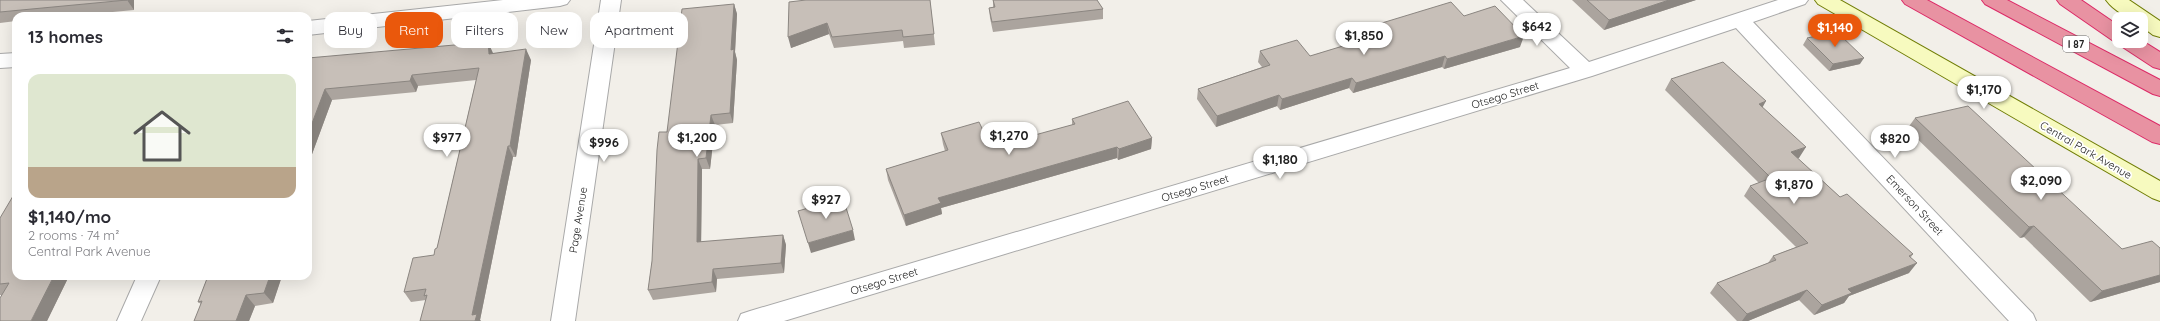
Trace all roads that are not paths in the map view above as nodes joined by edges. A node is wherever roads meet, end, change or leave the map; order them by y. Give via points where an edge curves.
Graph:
1 (560, 0) edge
2 (612, 0) edge
3 (1511, 0) edge
4 (1798, 0) edge
5 (1825, 0) edge
6 (1904, 0) edge
7 (1912, 0) edge
8 (1992, 0) edge
9 (2067, 0) edge
10 (2116, 0) edge
11 (1740, 20) junction
12 (312, 28) edge
13 (2112, 30) edge
14 (2160, 30) edge
15 (1971, 33) junction
16 (2139, 48) edge
17 (12, 60) edge
18 (0, 61) edge
19 (2160, 62) edge
20 (1585, 71) junction
21 (2160, 89) edge
22 (2160, 136) edge
23 (2160, 192) edge
24 (147, 280) edge
25 (129, 321) edge
26 (563, 321) edge
27 (750, 321) edge
28 (2024, 321) edge

1 - 12 street
2 - 26 street, Page Avenue
3 - 20 street
4 - 11 street, Otsego Street
5 - 23 main road, Central Park Avenue
6 - 15 highway
7 - 15 highway
8 - 21 highway, I 87
9 - 13 highway
10 - 14 main road
11 - 20 street, Otsego Street
11 - 28 street, Emerson Street
15 - 22 highway
16 - 19 highway
17 - 18 street
20 - 27 street, Otsego Street
24 - 25 street

